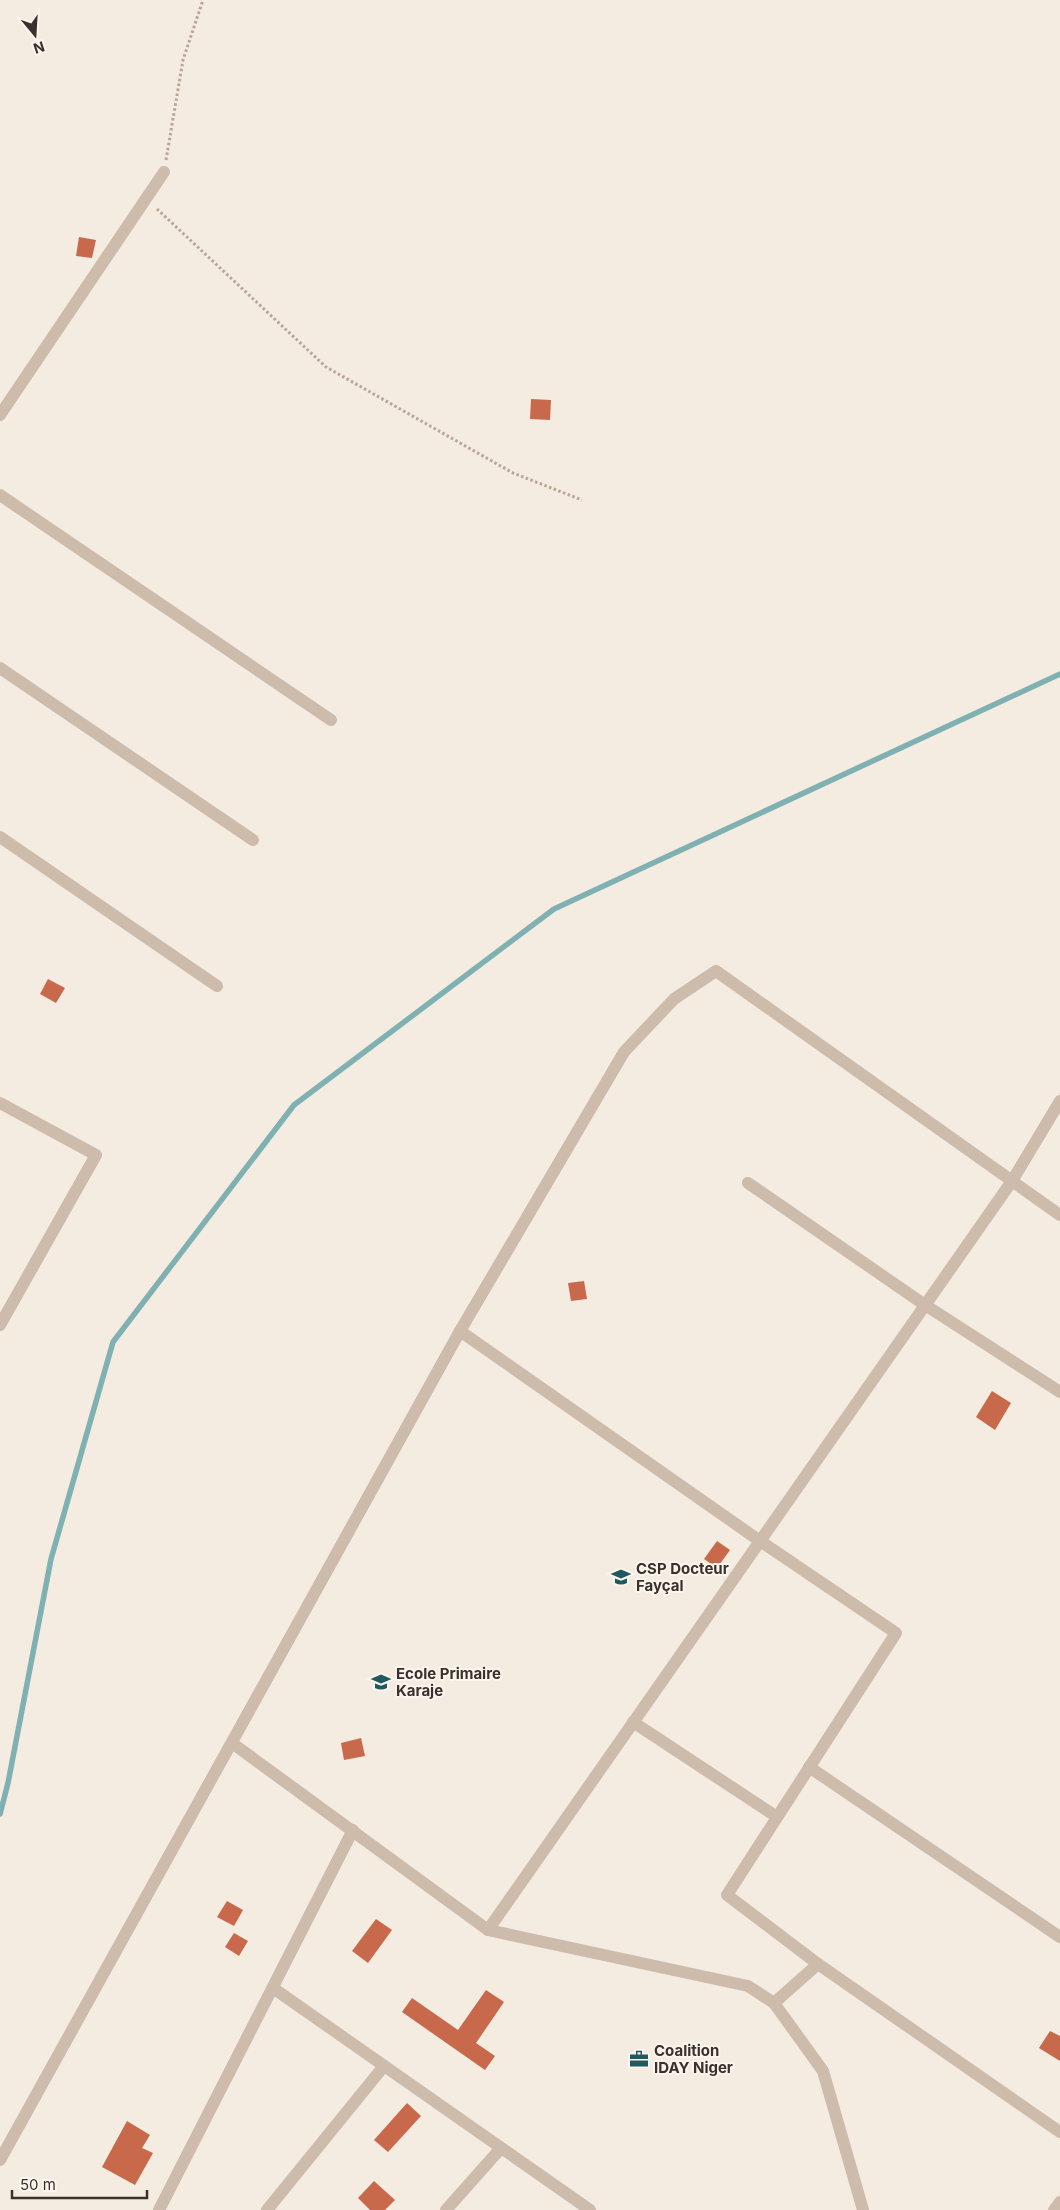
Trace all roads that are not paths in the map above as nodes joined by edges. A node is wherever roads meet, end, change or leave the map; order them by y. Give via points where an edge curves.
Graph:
1 (164, 172) road end
2 (0, 415) edge
3 (0, 495) edge
4 (0, 668) edge
5 (331, 720) dead end
6 (0, 837) edge
7 (253, 840) dead end
8 (217, 986) dead end
9 (1060, 1102) edge
10 (0, 1103) edge
11 (1012, 1181) junction
12 (748, 1183) dead end
13 (1060, 1215) edge
14 (925, 1305) junction
15 (0, 1325) edge
16 (460, 1331) junction
17 (1060, 1392) edge
18 (760, 1540) junction
19 (633, 1722) junction
20 (232, 1743) junction
21 (809, 1767) junction
22 (777, 1817) junction
23 (353, 1830) junction
24 (488, 1930) junction
25 (1060, 1937) edge
26 (818, 1964) junction
27 (273, 1988) junction
28 (774, 2003) junction
29 (384, 2066) junction
30 (1060, 2132) edge
31 (501, 2148) junction
32 (0, 2160) edge
33 (1060, 2202) edge
34 (159, 2210) edge
35 (266, 2210) edge
36 (446, 2210) edge
37 (590, 2210) edge
38 (863, 2210) edge
39 (1054, 2210) edge

1 - 2 street
3 - 5 street
4 - 7 street
6 - 8 street
9 - 11 street
10 - 15 street via 96,1155
11 - 13 street
11 - 14 street
11 - 16 street via 716,971 674,999 624,1052
12 - 14 street
14 - 17 street
14 - 18 street
16 - 18 street
16 - 20 street
18 - 19 street
18 - 21 street via 896,1633
19 - 22 street
19 - 24 street
20 - 23 street
20 - 32 street
21 - 22 street
21 - 25 street
22 - 26 street via 727,1895
23 - 24 street
23 - 27 street
24 - 28 street via 748,1986
26 - 28 street
26 - 30 street
27 - 29 street
27 - 34 street
28 - 38 street via 823,2072
29 - 31 street
29 - 35 street
31 - 36 street
31 - 37 street
33 - 39 street

